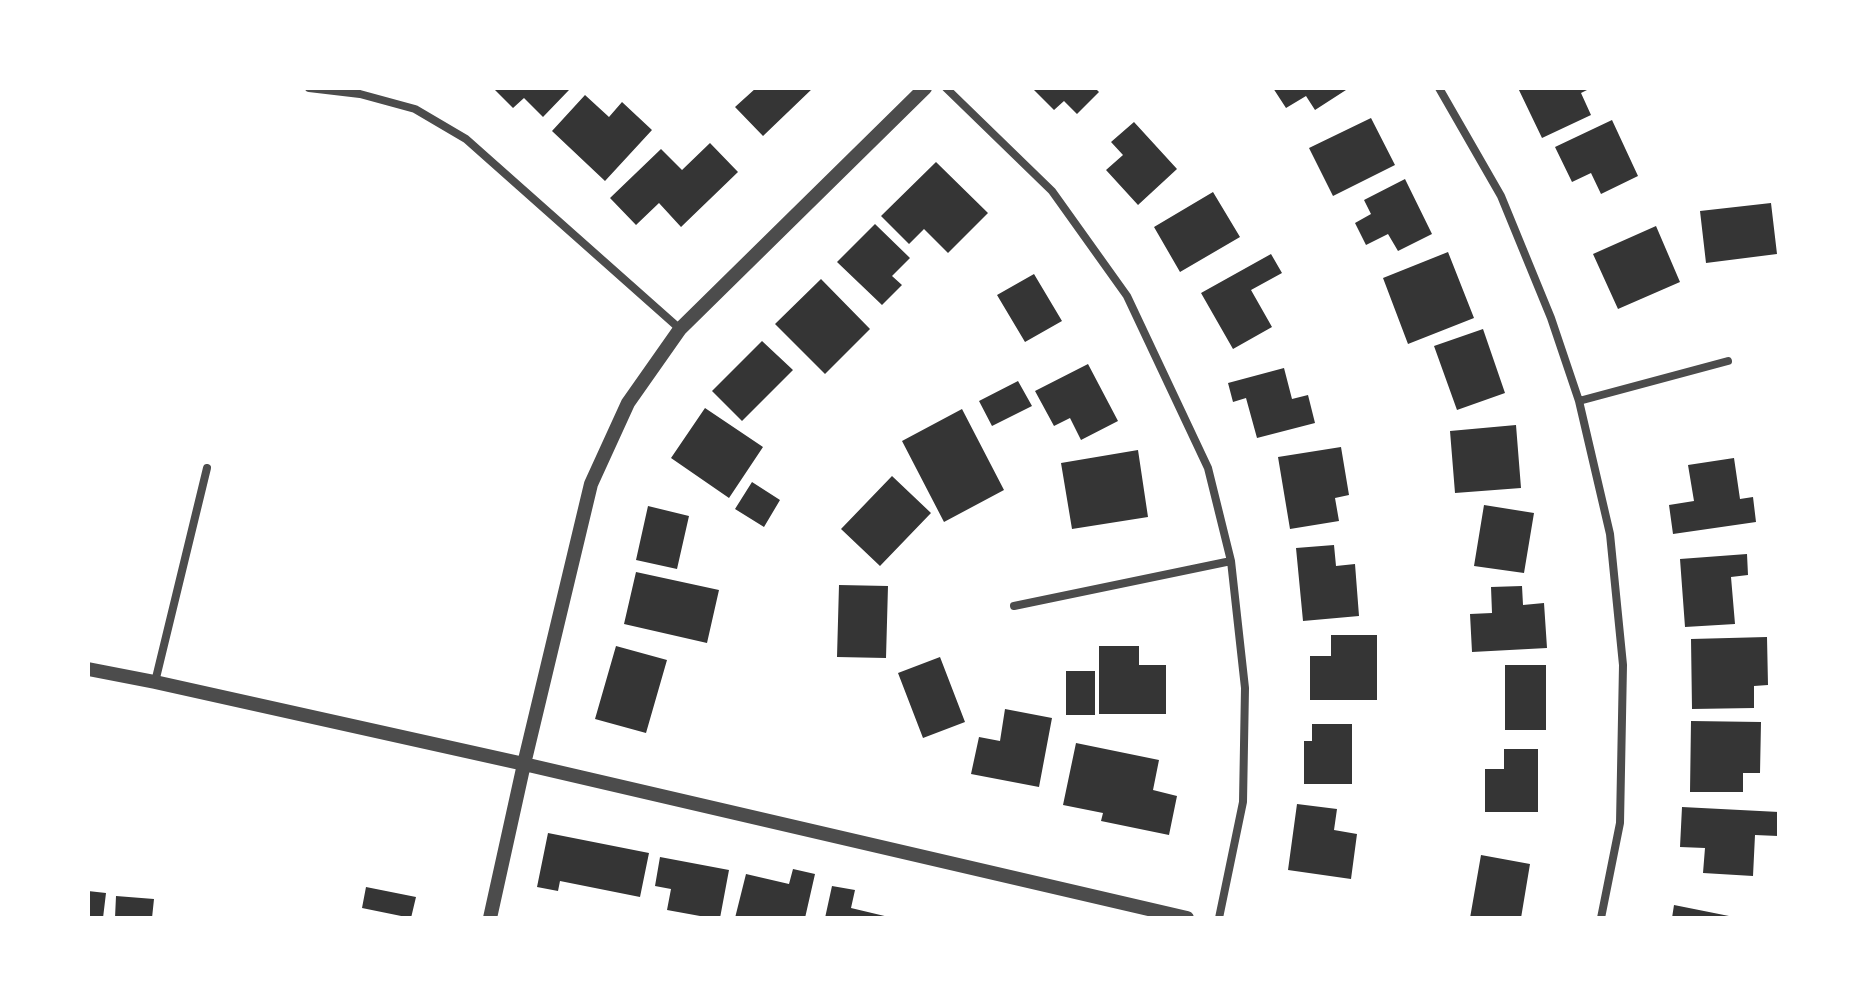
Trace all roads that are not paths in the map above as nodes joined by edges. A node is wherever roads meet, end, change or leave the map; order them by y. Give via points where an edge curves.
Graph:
1 (309, 88) edge
2 (925, 88) edge
3 (946, 88) edge
4 (1439, 88) edge
5 (680, 329) junction
6 (1728, 361) dead end
7 (1579, 401) junction
8 (207, 468) dead end
9 (1231, 561) junction
10 (1014, 606) dead end
11 (88, 669) edge
12 (155, 682) junction
13 (524, 764) junction
14 (490, 918) edge
15 (1187, 918) edge
16 (1219, 918) edge
17 (1601, 918) edge

1 - 5 street via 360,94 415,109 466,139
2 - 5 street
3 - 9 street via 1052,191 1127,296 1208,468
4 - 7 street via 1501,196
5 - 13 street via 628,403 591,484
6 - 7 street
7 - 17 street via 1610,534 1623,665 1620,823
8 - 12 street
9 - 10 street
9 - 16 street via 1245,688 1243,802
11 - 12 street
12 - 13 street
13 - 14 street
13 - 15 street

